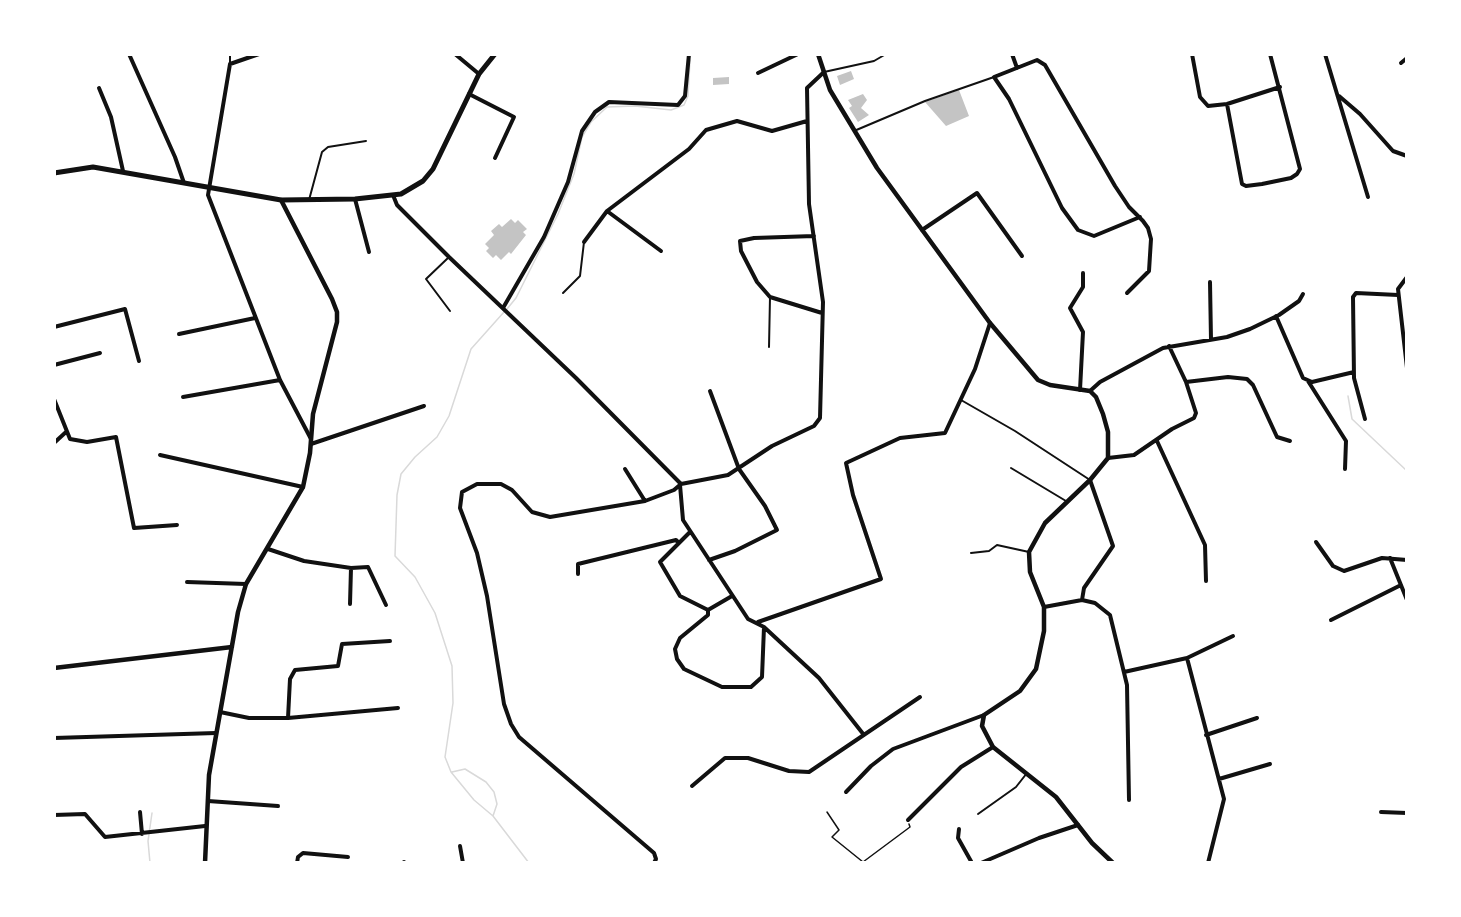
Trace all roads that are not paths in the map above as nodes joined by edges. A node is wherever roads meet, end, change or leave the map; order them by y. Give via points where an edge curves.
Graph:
1 (129, 54) edge
2 (230, 54) edge
3 (259, 54) edge
4 (455, 54) edge
5 (495, 54) edge
6 (689, 54) edge
7 (798, 54) edge
8 (818, 54) edge
9 (886, 54) edge
10 (1012, 54) edge
11 (1192, 54) edge
12 (1270, 54) edge
13 (1326, 54) edge
14 (1407, 58) edge
15 (1401, 63) dead end
16 (230, 64) junction
17 (1017, 68) junction
18 (824, 72) junction
19 (758, 73) dead end
20 (479, 74) junction
21 (994, 77) junction
22 (1280, 87) junction
23 (99, 88) dead end
24 (469, 94) junction
25 (1338, 95) junction
26 (1227, 104) junction
27 (807, 121) junction
28 (855, 131) junction
29 (366, 141) dead end
30 (1407, 156) edge
31 (495, 158) dead end
32 (123, 171) junction
33 (54, 172) edge
34 (184, 184) junction
35 (209, 189) junction
36 (393, 195) junction
37 (1368, 196) dead end
38 (355, 199) junction
39 (281, 200) junction
40 (309, 200) junction
41 (607, 212) junction
42 (1140, 217) junction
43 (922, 230) junction
44 (814, 236) junction
45 (584, 242) joint
46 (661, 251) dead end
47 (369, 252) dead end
48 (1022, 256) dead end
49 (449, 257) junction
50 (1083, 273) dead end
51 (1407, 277) edge
52 (1210, 282) dead end
53 (563, 293) dead end
54 (1127, 294) dead end
55 (1303, 294) dead end
56 (1398, 295) junction
57 (770, 297) junction
58 (503, 308) junction
59 (450, 311) dead end
60 (822, 313) junction
61 (1276, 316) junction
62 (255, 318) junction
63 (990, 323) junction
64 (54, 327) edge
65 (179, 334) dead end
66 (1211, 340) junction
67 (1169, 346) junction
68 (769, 347) dead end
69 (100, 353) dead end
70 (139, 361) dead end
71 (54, 365) edge
72 (1407, 368) edge
73 (1354, 372) junction
74 (280, 380) junction
75 (1308, 381) junction
76 (1186, 382) junction
77 (1080, 390) junction
78 (710, 391) dead end
79 (1090, 391) junction
80 (183, 397) dead end
81 (54, 399) edge
82 (961, 400) junction
83 (1407, 402) edge
84 (424, 406) dead end
85 (1407, 408) edge
86 (1365, 419) dead end
87 (66, 432) junction
88 (311, 441) junction
89 (1156, 441) junction
90 (1290, 441) dead end
91 (54, 443) edge
92 (160, 455) dead end
93 (1108, 458) junction
94 (1011, 468) dead end
95 (625, 469) dead end
96 (739, 469) junction
97 (1345, 469) dead end
98 (1090, 480) junction
99 (681, 484) junction
100 (303, 487) junction
101 (645, 501) junction
102 (1066, 501) junction
103 (177, 525) dead end
104 (690, 532) junction
105 (678, 542) junction
106 (1316, 542) dead end
107 (268, 549) junction
108 (1029, 552) junction
109 (972, 553) dead end
110 (1389, 557) junction
111 (709, 560) junction
112 (1407, 560) edge
113 (351, 568) junction
114 (578, 574) dead end
115 (1206, 581) dead end
116 (187, 582) dead end
117 (246, 584) junction
118 (1401, 585) junction
119 (732, 596) junction
120 (1082, 600) junction
121 (1407, 600) edge
122 (350, 604) dead end
123 (386, 605) dead end
124 (1044, 607) junction
125 (708, 610) junction
126 (1331, 620) dead end
127 (758, 622) junction
128 (764, 627) junction
129 (1233, 636) dead end
130 (390, 641) dead end
131 (232, 647) junction
132 (1187, 658) junction
133 (54, 668) edge
134 (1124, 672) junction
135 (920, 697) dead end
136 (398, 708) dead end
137 (220, 712) junction
138 (984, 715) junction
139 (288, 718) junction
140 (1257, 718) dead end
141 (216, 733) junction
142 (864, 735) junction
143 (1206, 735) junction
144 (54, 738) edge
145 (993, 747) junction
146 (1270, 764) dead end
147 (1027, 773) junction
148 (1219, 779) junction
149 (692, 786) dead end
150 (846, 792) dead end
151 (1129, 800) dead end
152 (207, 801) junction
153 (278, 806) dead end
154 (140, 812) dead end
155 (1381, 812) dead end
156 (1407, 813) edge
157 (978, 814) dead end
158 (54, 815) edge
159 (908, 820) road end
160 (1078, 825) junction
161 (205, 826) junction
162 (959, 829) dead end
163 (142, 834) junction
164 (460, 846) dead end
165 (348, 857) dead end
166 (205, 863) edge
167 (297, 863) edge
168 (463, 863) edge
169 (654, 863) edge
170 (972, 863) edge
171 (982, 863) edge
172 (1113, 863) edge
173 (1208, 863) edge

1 - 34 street via 176,157
2 - 16 lane
3 - 16 street
4 - 20 street
5 - 20 main road
6 - 58 street via 685,96 678,105 609,102 595,112 582,131 553,218
7 - 19 street
8 - 18 street
9 - 18 lane via 874,61
10 - 17 street
11 - 26 street via 1202,102 1208,106
12 - 22 street
13 - 25 street
14 - 15 street
16 - 35 street
17 - 21 street
17 - 42 street via 1037,60 1045,65 1116,186
18 - 27 street via 807,88
18 - 28 street
20 - 24 main road
21 - 28 lane
21 - 42 street via 1009,99 1062,208 1078,230 1089,236 1100,234
22 - 26 street
22 - 26 street via 1300,169 1291,178 1242,184
23 - 32 street via 111,117
24 - 31 street via 514,117
24 - 36 main road via 433,169 412,189
25 - 30 street via 1393,151
25 - 37 street
27 - 41 street via 772,131 737,122 706,130 689,149
27 - 44 street via 809,204
28 - 43 street
29 - 40 lane via 328,147 322,152
32 - 33 main road via 78,167
32 - 34 main road
34 - 35 main road
35 - 39 main road
35 - 62 street via 215,215
36 - 38 main road
36 - 49 street via 397,205
38 - 40 main road
38 - 47 street
39 - 40 main road
39 - 88 street via 337,312 335,334 313,414
41 - 45 street
41 - 46 street
42 - 54 street via 1150,232 1149,271
43 - 48 street via 977,193
43 - 63 street
44 - 57 street via 740,241 757,282
44 - 60 street
45 - 53 lane via 580,276
49 - 58 street
49 - 59 lane via 426,279
50 - 77 street via 1083,287 1070,308 1083,332
51 - 56 street via 1398,286
52 - 66 street
55 - 61 street
56 - 72 street
56 - 73 street via 1354,295
57 - 60 street
57 - 68 lane
58 - 99 street
60 - 96 street via 818,422
61 - 66 street
61 - 75 street via 1299,373
62 - 65 street
62 - 74 street
63 - 77 street via 1038,380
63 - 82 street
64 - 70 street via 125,309
66 - 67 street
67 - 76 street
67 - 79 street
69 - 71 street
73 - 75 street
73 - 86 street
74 - 80 street
74 - 88 street
75 - 97 street via 1346,441
76 - 89 street via 1196,413 1194,418
76 - 90 street via 1228,377 1247,380 1277,437
77 - 79 street
78 - 96 street
79 - 93 street via 1096,397 1108,432
81 - 87 street
82 - 98 lane
82 - 127 street via 945,433 900,438 846,464 881,579
83 - 85 street
84 - 88 street
87 - 91 street
87 - 103 street via 78,442 116,437 133,526
88 - 100 street
89 - 93 street via 1134,455
89 - 115 street via 1205,546
92 - 100 street
93 - 98 street
94 - 102 lane
95 - 101 street
96 - 99 street via 728,475
96 - 111 street via 777,530
98 - 102 street
98 - 120 street via 1113,546 1084,588
99 - 101 street
99 - 104 street via 683,520
100 - 107 street
101 - 169 street via 550,518 532,512 501,484 477,484 462,492 460,508 477,553 511,724 519,737 654,853
102 - 108 street via 1045,523
104 - 105 street
104 - 111 street
105 - 114 street via 578,564
105 - 125 street via 660,562 661,568 684,600
106 - 110 street via 1333,566 1344,572
107 - 113 street via 304,561
107 - 117 street
108 - 109 lane via 997,545 989,551
108 - 124 street via 1030,572
110 - 112 street
110 - 118 street
111 - 119 street
113 - 122 street
113 - 123 street via 369,568
116 - 117 street
117 - 131 street
118 - 121 street
118 - 126 street
119 - 125 street
119 - 127 street via 748,619
120 - 124 street
120 - 134 street via 1095,603 1110,615
124 - 138 street via 1044,632 1036,669 1020,691
125 - 128 street via 708,615 680,638 675,649 684,669 722,687 751,687 762,677
127 - 128 street
128 - 142 street via 819,678
129 - 132 street
130 - 139 street via 342,644 339,666 295,670 290,679
131 - 133 street
131 - 137 street
132 - 134 street
132 - 143 street
134 - 151 street
135 - 142 street
136 - 139 street
137 - 139 street via 249,718
137 - 141 street
138 - 145 street via 982,726
138 - 150 street via 893,749
140 - 143 street
141 - 144 street
141 - 152 street
142 - 149 street via 809,772 789,771 748,758 725,758
143 - 148 street
145 - 147 street
145 - 159 street via 961,767
146 - 148 street
147 - 157 lane
147 - 160 street via 1056,797
148 - 173 street via 1224,805
152 - 153 street
152 - 161 street
154 - 163 street
155 - 156 street
158 - 163 street via 82,813 105,837
160 - 171 street
160 - 172 street
161 - 163 street
161 - 166 street
162 - 170 street via 958,838
164 - 168 street
165 - 167 street via 303,853

